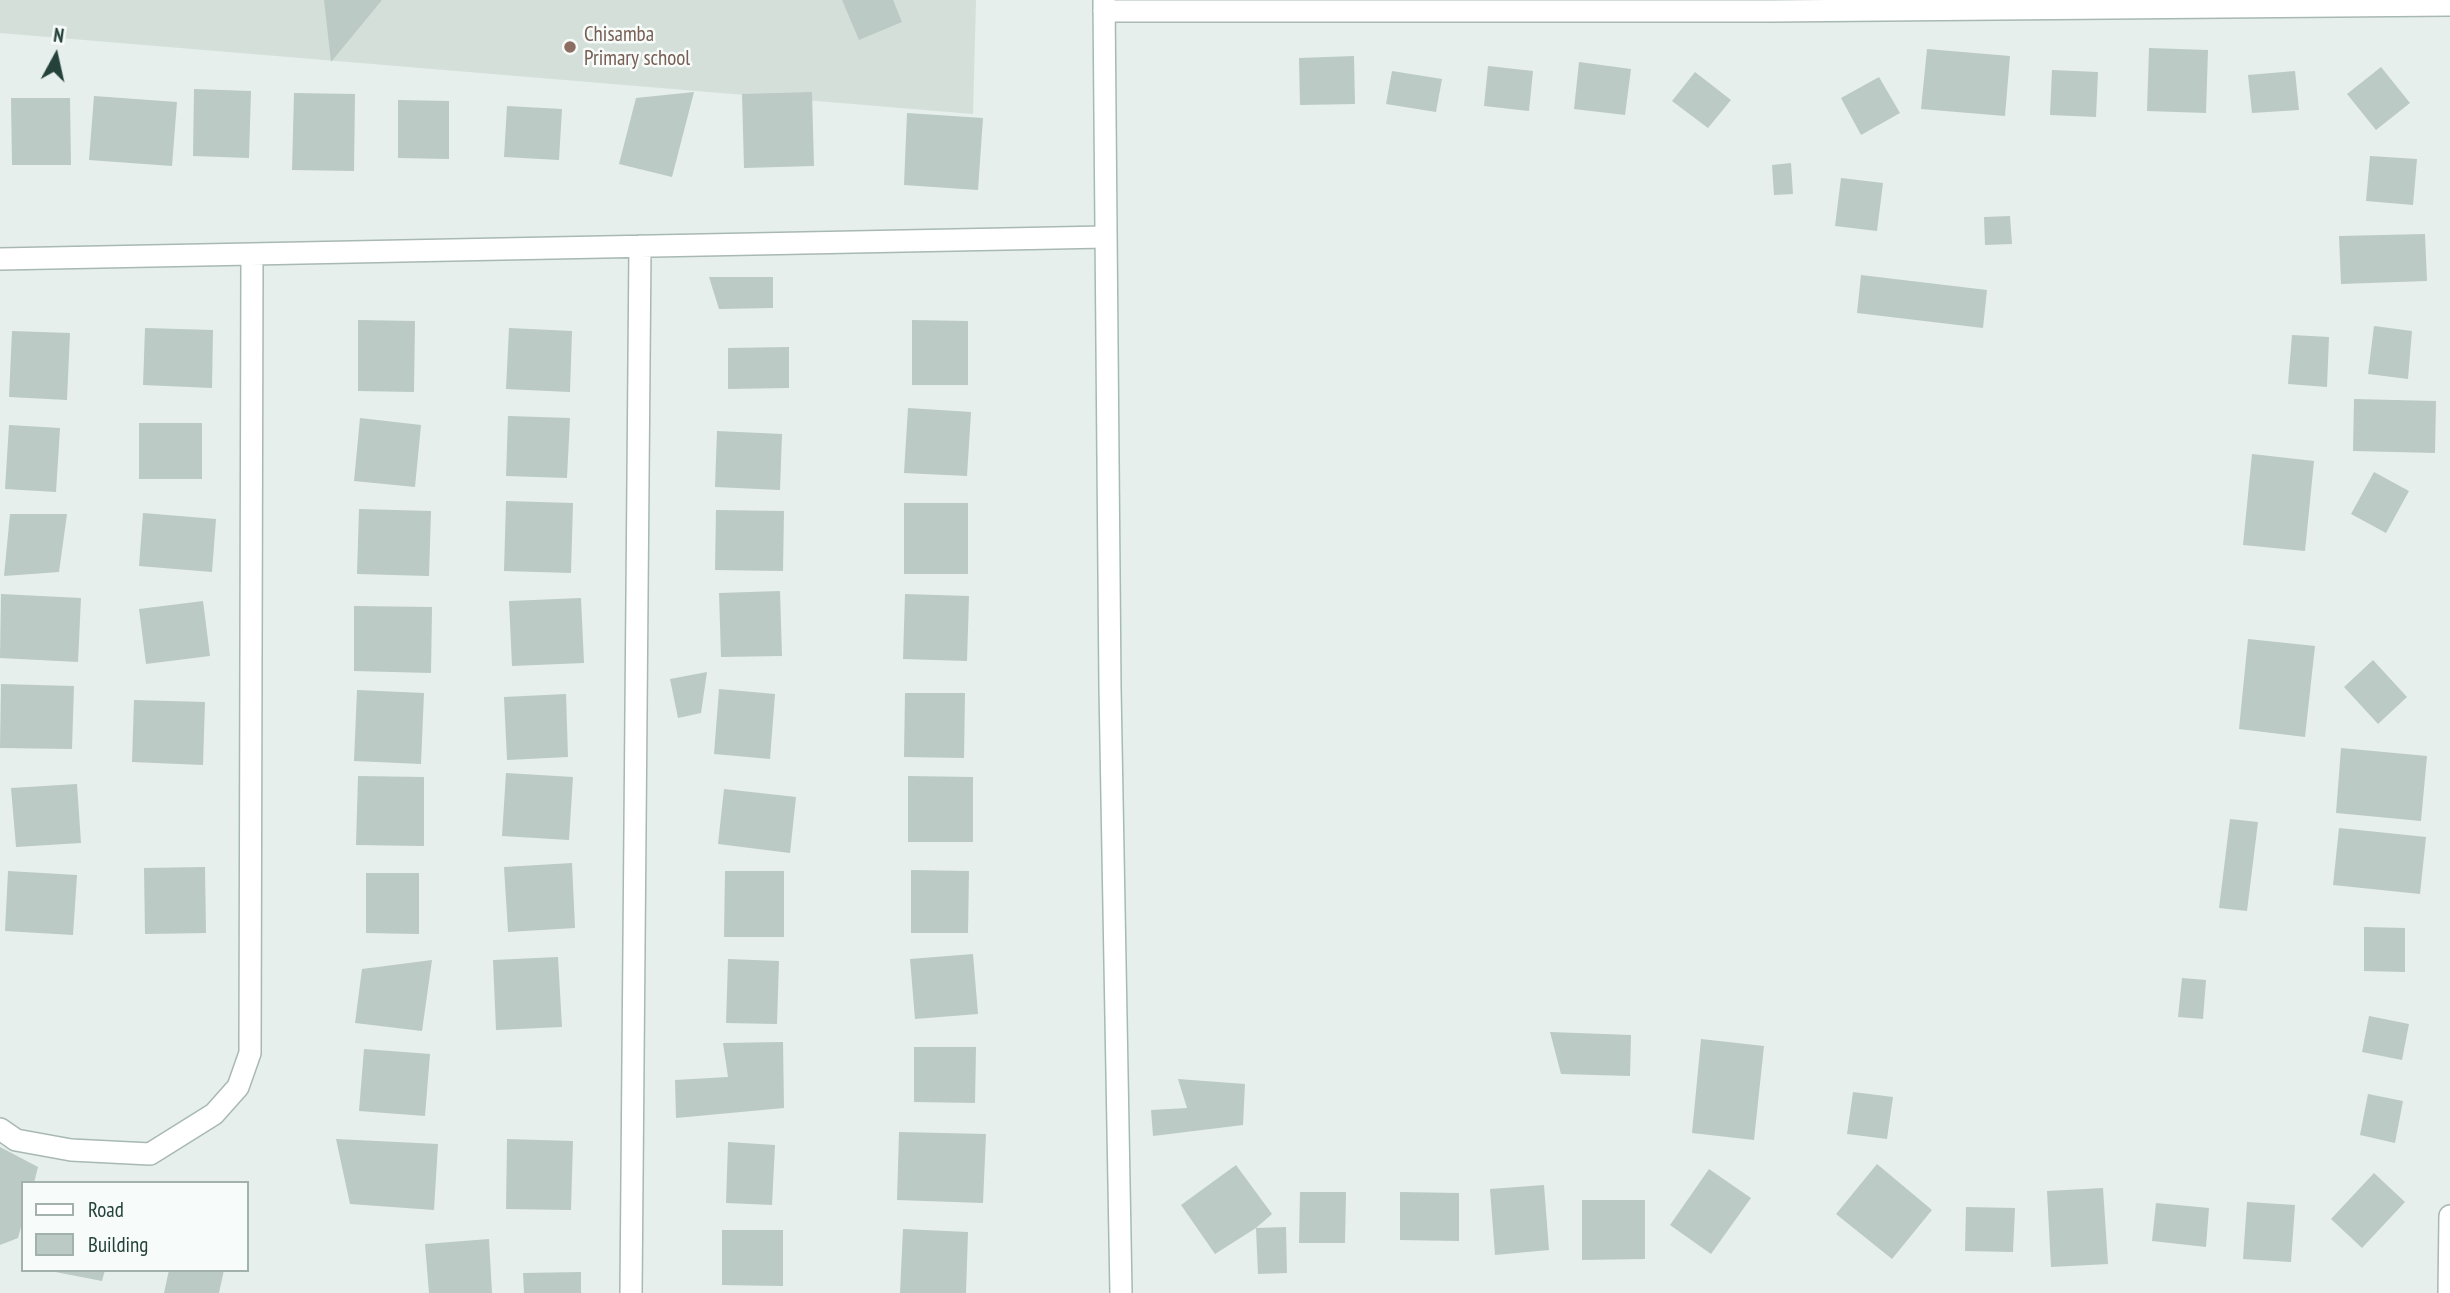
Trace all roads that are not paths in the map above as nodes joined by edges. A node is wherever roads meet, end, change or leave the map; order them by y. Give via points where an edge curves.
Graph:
1 (2450, 5) edge
2 (1104, 6) edge
3 (1771, 6) edge
4 (1105, 237) junction
5 (640, 246) junction
6 (253, 256) junction
7 (0, 259) edge
8 (0, 1129) edge
9 (2450, 1216) edge
10 (631, 1293) edge
11 (1121, 1293) edge
12 (2449, 1293) edge

1 - 3 street
2 - 3 street
2 - 4 street
4 - 5 street
4 - 11 street
5 - 6 street
5 - 10 street
6 - 7 street
6 - 8 street via 250,1053 237,1087 214,1114 150,1154 71,1150 16,1140
9 - 12 street

